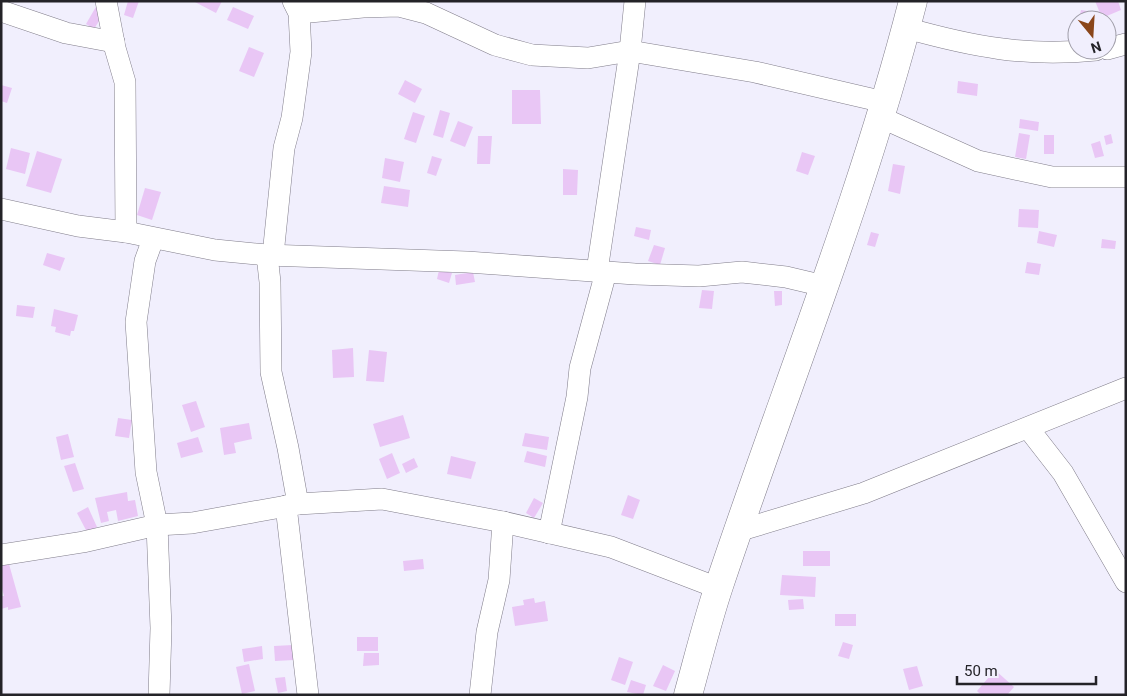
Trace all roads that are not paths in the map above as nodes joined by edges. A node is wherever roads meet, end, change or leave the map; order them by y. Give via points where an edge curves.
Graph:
1 (106, 1) edge
2 (634, 1) edge
3 (913, 1) edge
4 (409, 5) edge
5 (296, 7) edge
6 (1, 11) edge
7 (906, 28) junction
8 (114, 42) junction
9 (630, 50) junction
10 (1067, 53) edge
11 (882, 109) junction
12 (1126, 177) edge
13 (1, 209) edge
14 (126, 232) junction
15 (153, 239) junction
16 (270, 255) junction
17 (602, 271) junction
18 (824, 286) junction
19 (1126, 388) edge
20 (1028, 428) junction
21 (292, 505) junction
22 (504, 522) junction
23 (158, 525) junction
24 (738, 531) junction
25 (549, 532) junction
26 (1118, 551) edge
27 (1, 556) edge
28 (1126, 582) edge
29 (718, 588) junction
30 (159, 695) edge
31 (308, 695) edge
32 (480, 695) edge
33 (688, 695) edge

1 - 8 street
2 - 9 street
3 - 7 street
4 - 5 street
4 - 9 street via 495,45 532,55 588,58
5 - 16 street via 301,52
6 - 8 street via 66,33
7 - 10 street via 960,43 1012,52
7 - 11 street
8 - 14 street via 125,82
9 - 11 street via 755,72
9 - 17 street
11 - 12 street via 978,161 1052,177
11 - 18 street
13 - 14 street via 78,226
14 - 15 street
15 - 16 street
15 - 23 street via 145,261 136,322 146,472
16 - 17 street via 404,258
16 - 21 street via 271,372 288,448
17 - 18 street via 699,276 742,272
17 - 25 street
18 - 24 street
19 - 20 street
20 - 24 street via 864,493
20 - 26 street
21 - 22 street via 382,499
21 - 23 street via 192,523
21 - 31 street
22 - 25 street
22 - 32 street via 499,580 487,632
23 - 27 street
23 - 30 street
24 - 29 street
25 - 29 street via 611,547
26 - 28 street
29 - 33 street

